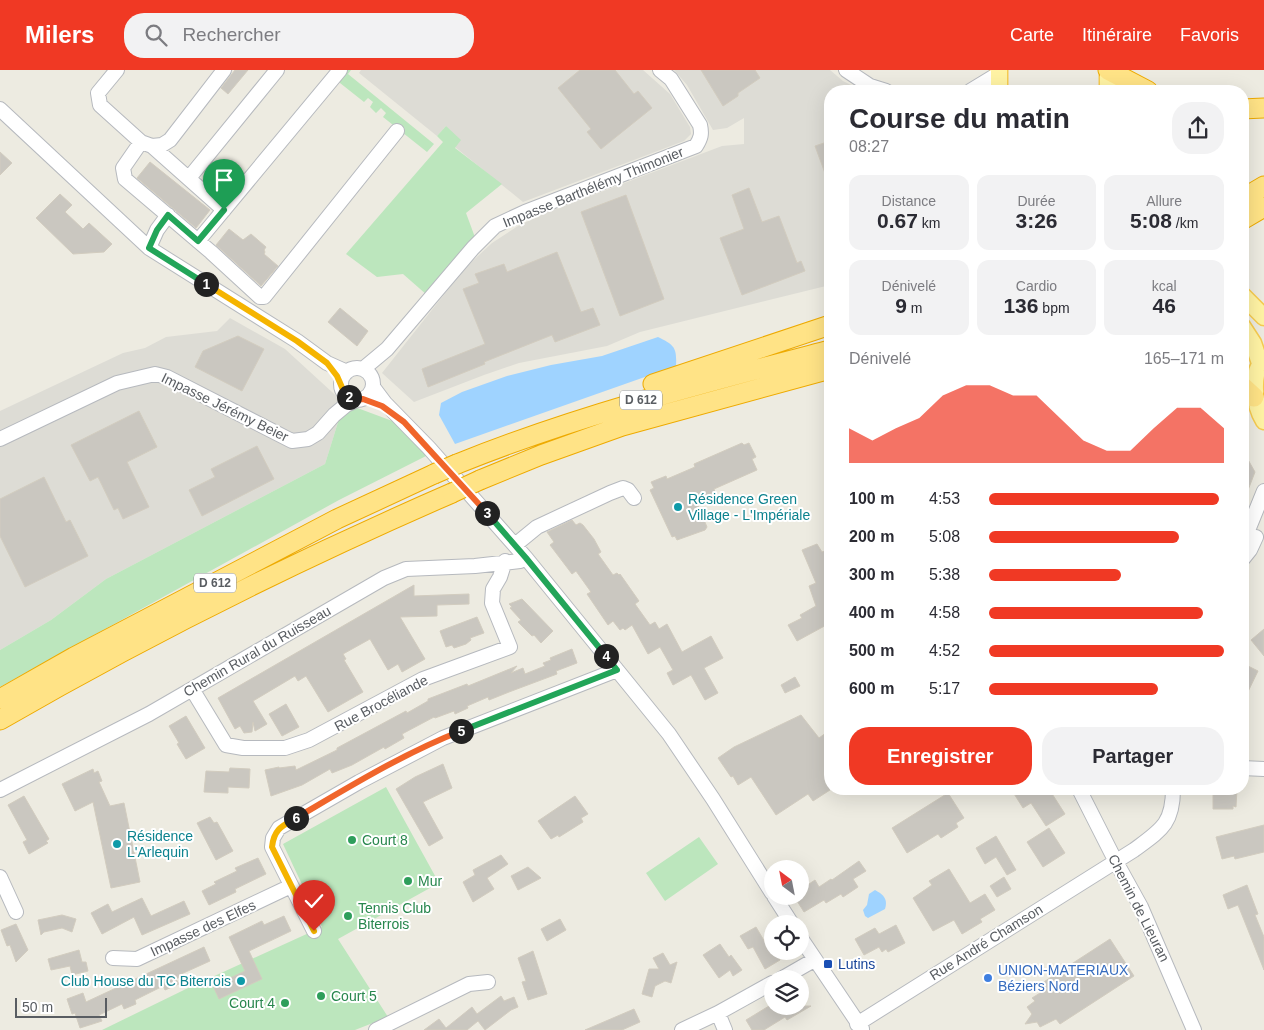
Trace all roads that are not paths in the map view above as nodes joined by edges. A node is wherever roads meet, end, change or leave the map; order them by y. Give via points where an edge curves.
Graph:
1 (116, 70) edge
2 (224, 70) edge
3 (277, 70) edge
4 (340, 70) edge
5 (660, 70) edge
6 (846, 70) edge
7 (1108, 70) edge
8 (999, 72) edge
9 (868, 85) edge
10 (979, 85) edge
11 (999, 85) edge
12 (1109, 85) edge
13 (1137, 85) edge
14 (1264, 108) edge
15 (0, 109) edge
16 (1249, 109) edge
17 (397, 132) dead end
18 (147, 144) junction
19 (189, 178) junction
20 (1264, 186) edge
21 (1249, 195) edge
22 (1264, 207) edge
23 (224, 210) junction
24 (168, 215) junction
25 (1249, 216) edge
26 (198, 241) junction
27 (149, 248) junction
28 (1249, 302) edge
29 (1264, 317) edge
30 (824, 327) edge
31 (1249, 337) edge
32 (387, 349) junction
33 (824, 352) edge
34 (1262, 361) edge
35 (363, 369) junction
36 (824, 371) edge
37 (824, 378) edge
38 (344, 383) junction
39 (373, 384) junction
40 (768, 385) junction
41 (1249, 390) edge
42 (1249, 393) edge
43 (360, 400) junction
44 (334, 415) junction
45 (1264, 421) edge
46 (404, 422) junction
47 (0, 439) edge
48 (478, 456) junction
49 (1264, 491) edge
50 (634, 498) dead end
51 (1264, 517) edge
52 (1249, 528) edge
53 (515, 545) junction
54 (1249, 551) edge
55 (526, 558) junction
56 (505, 562) junction
57 (617, 670) junction
58 (192, 689) junction
59 (0, 698) edge
60 (0, 720) edge
61 (1249, 768) edge
62 (1264, 769) edge
63 (0, 790) edge
64 (1082, 795) edge
65 (1173, 795) edge
66 (1115, 860) junction
67 (0, 878) edge
68 (764, 880) edge
69 (291, 886) junction
70 (16, 912) dead end
71 (314, 931) dead end
72 (809, 952) edge
73 (113, 958) dead end
74 (814, 960) junction
75 (796, 970) edge
76 (488, 982) dead end
77 (764, 987) edge
78 (718, 1013) junction
79 (860, 1027) edge
80 (376, 1030) edge
81 (682, 1030) edge
82 (725, 1030) edge
83 (1194, 1030) edge

1 - 18 street via 98,93 100,105
2 - 18 street via 170,140 162,145
3 - 19 street
4 - 23 street
5 - 32 street, Impasse Barthélémy Thimonier via 671,79 700,125 701,139 696,146 495,226
6 - 9 street
7 - 12 main road
7 - 13 highway
8 - 10 street
8 - 11 main road
14 - 16 highway
15 - 27 street
17 - 26 street via 264,297 260,297
18 - 19 street
18 - 24 street via 122,168 125,179
19 - 23 street
20 - 21 highway
22 - 25 highway
23 - 26 street
24 - 26 street
24 - 27 street
27 - 38 street via 297,341 327,363
28 - 29 main road
30 - 48 highway via 534,424
31 - 34 main road
32 - 35 street, Impasse Barthélémy Thimonier
32 - 39 street, Impasse Barthélémy Thimonier
33 - 48 highway, D 612 via 603,411
34 - 41 main road
35 - 38 street via 354,368
35 - 39 street via 370,374
36 - 40 highway, D 612
37 - 40 highway
38 - 43 street via 347,396
38 - 44 street, Impasse Jérémy Beier
39 - 43 street via 370,395
39 - 46 street via 385,403
40 - 60 highway, D 612, bridge via 588,438 480,480 363,533 157,634
42 - 45 main road
43 - 44 street, Impasse Jérémy Beier via 346,405
43 - 46 street via 382,406
44 - 47 street, Impasse Jérémy Beier via 318,433 308,439 292,441 167,376 155,374 117,383
46 - 53 street
48 - 59 highway, D 612, bridge via 337,519
49 - 52 street
50 - 53 street via 628,490 616,490 537,527
51 - 54 street
53 - 55 street
55 - 56 street, Chemin Rural du Ruisseau
55 - 57 street
56 - 58 street, Chemin Rural du Ruisseau via 406,569 384,578
56 - 58 street, Rue Brocéliande via 493,589 492,603 510,647 423,679 309,740 285,748 244,748 226,744
57 - 68 street via 669,734
57 - 69 street via 443,738 279,828 272,847
58 - 63 street, Chemin Rural du Ruisseau
61 - 62 street
64 - 66 street, Chemin de Lieuran
65 - 66 street, Rue André Chamson via 1172,812 1167,822 1134,850
66 - 79 street, Rue André Chamson
66 - 83 street, Chemin de Lieuran via 1141,907
67 - 70 street
69 - 71 street
69 - 73 street, Impasse des Elfes via 137,959
72 - 74 street
74 - 75 street
74 - 79 street
76 - 80 street via 469,984
77 - 78 street
78 - 81 street
78 - 82 street

